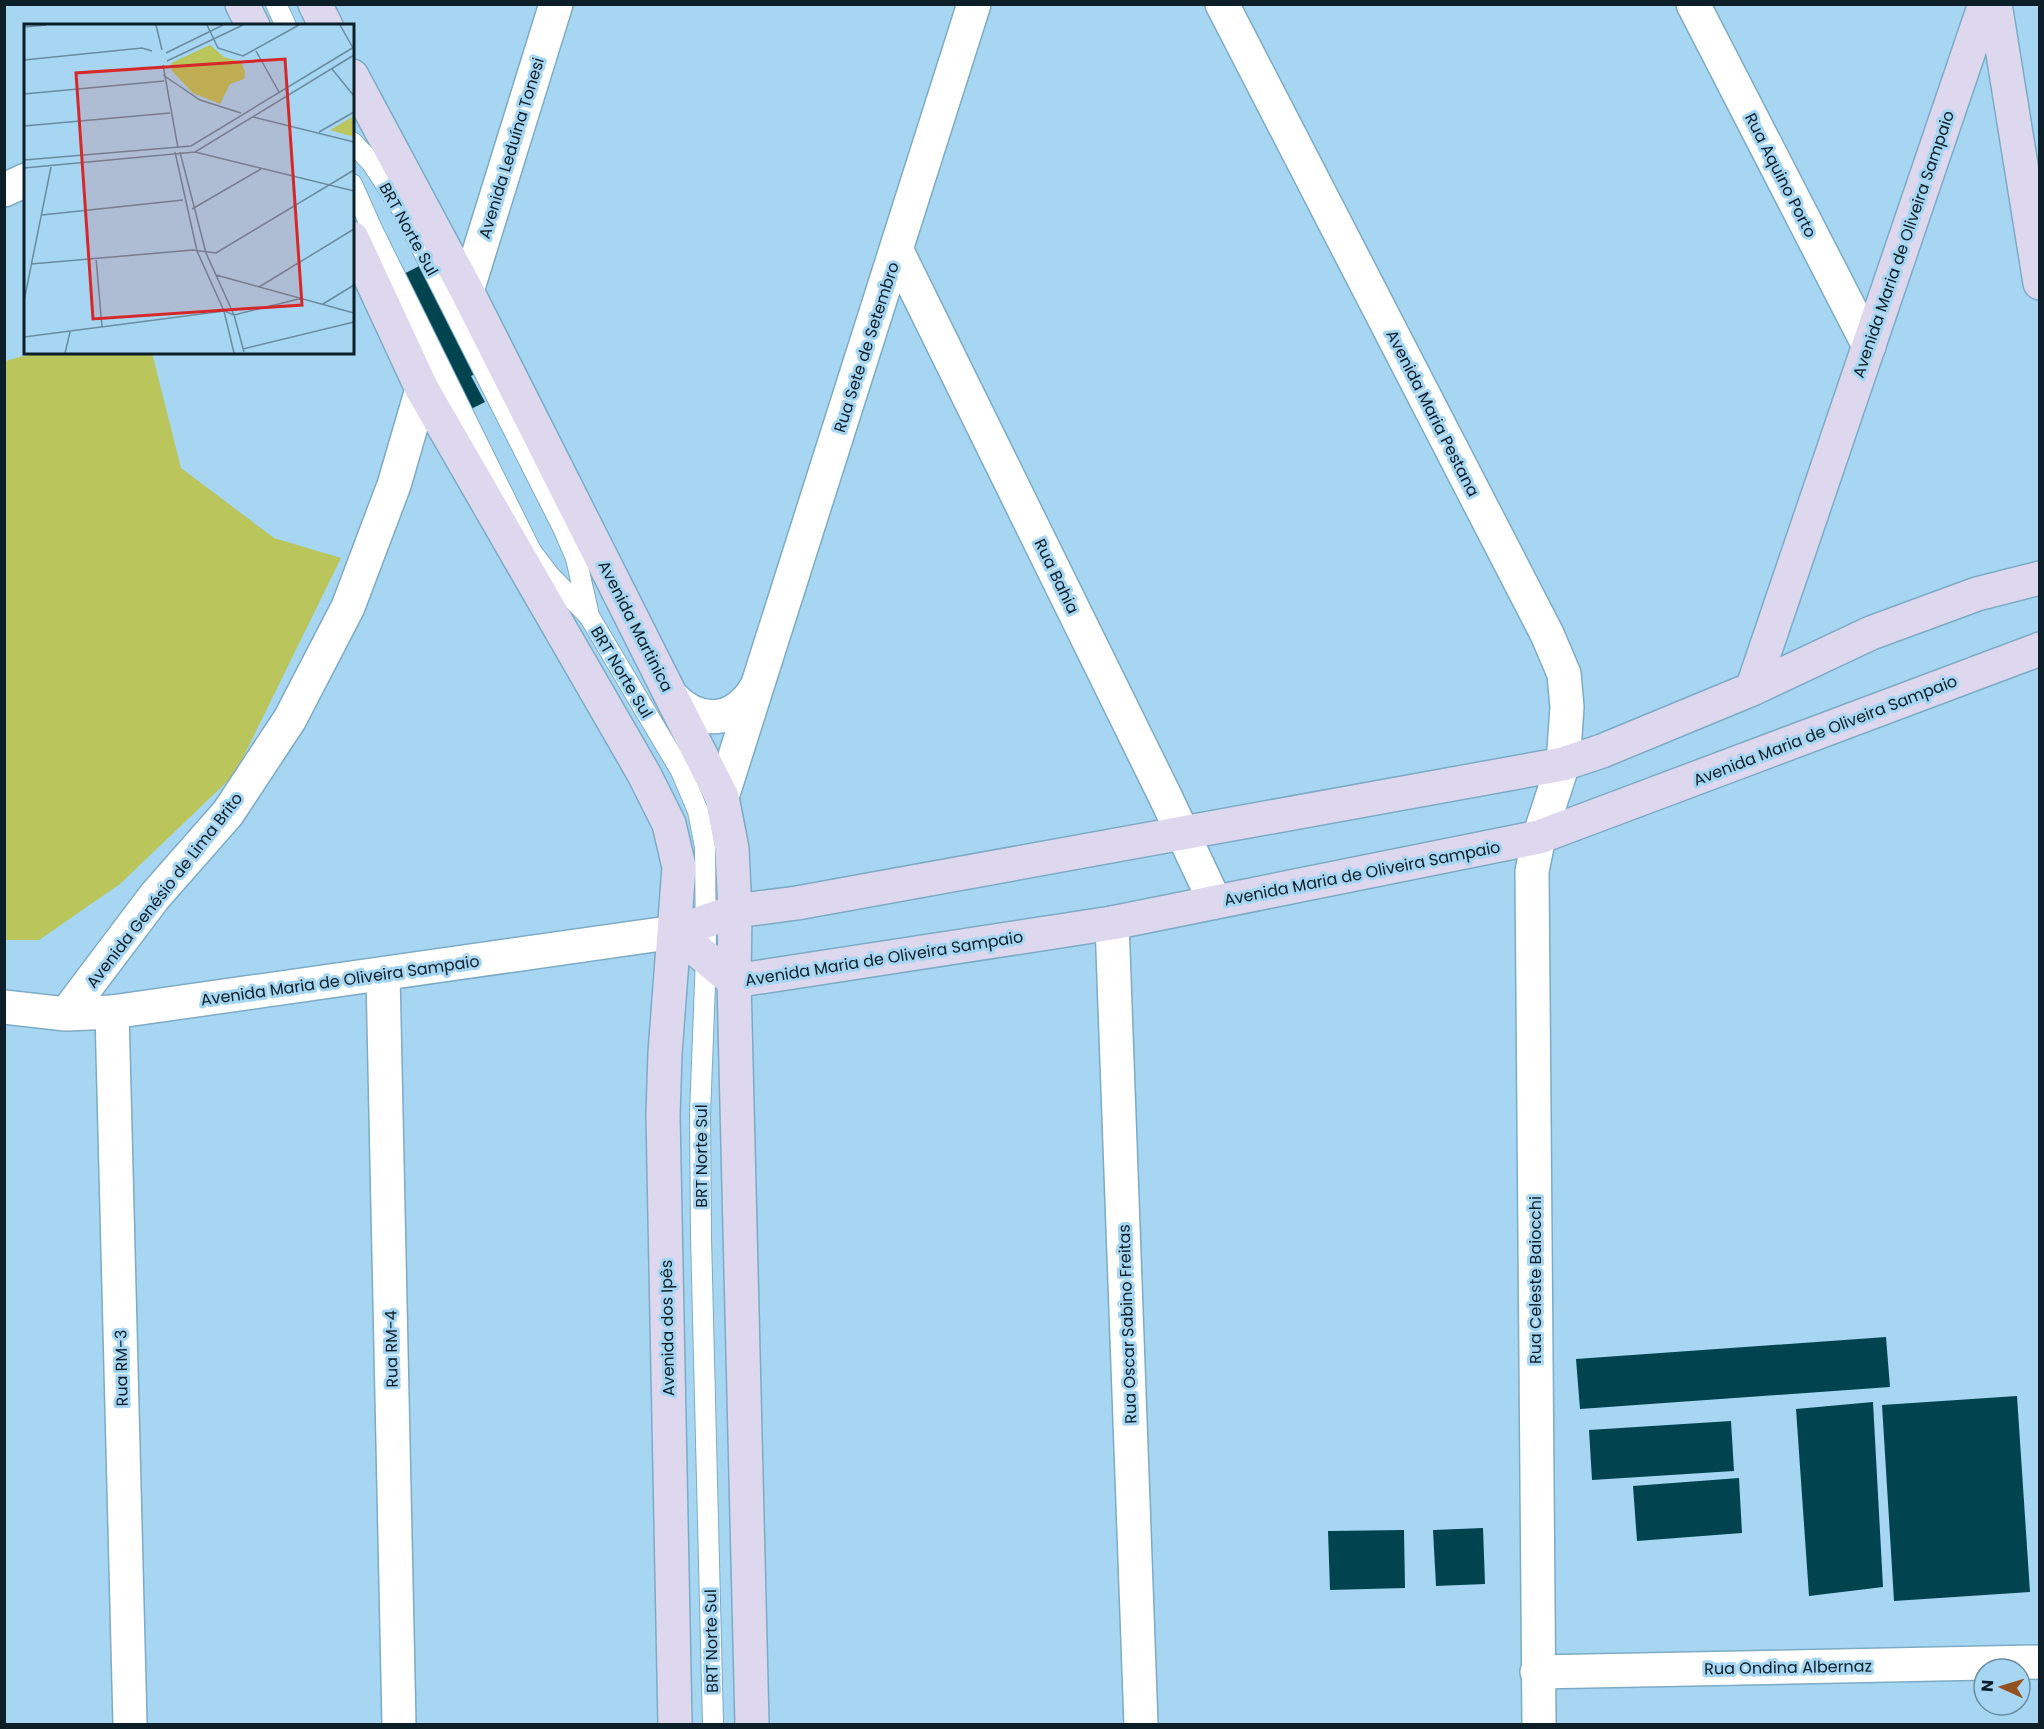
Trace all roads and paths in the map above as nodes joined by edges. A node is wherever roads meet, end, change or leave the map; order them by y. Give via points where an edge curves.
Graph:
1 (242, 4) edge
2 (276, 4) edge
3 (315, 4) edge
4 (556, 4) edge
5 (974, 4) edge
6 (1222, 4) edge
7 (1692, 4) edge
8 (1985, 4) edge
9 (1995, 4) edge
10 (252, 24) edge
11 (285, 24) edge
12 (325, 24) edge
13 (354, 80) edge
14 (354, 144) edge
15 (24, 181) edge
16 (354, 188) edge
17 (4, 190) edge
18 (354, 242) edge
19 (897, 251) junction
20 (2040, 283) edge
21 (467, 291) junction
22 (1869, 346) junction
23 (422, 389) junction
24 (2040, 578) edge
25 (589, 616) junction
26 (2040, 649) edge
27 (756, 688) junction
28 (1752, 688) junction
29 (672, 697) junction
30 (1563, 764) junction
31 (722, 796) junction
32 (1183, 832) junction
33 (1539, 837) junction
34 (1215, 902) junction
35 (720, 916) junction
36 (1112, 923) junction
37 (675, 932) junction
38 (706, 957) junction
39 (383, 974) junction
40 (734, 981) junction
41 (4, 1007) edge
42 (112, 1012) junction
43 (66, 1014) junction
44 (2040, 1662) edge
45 (1537, 1672) junction
46 (130, 1725) edge
47 (399, 1725) edge
48 (675, 1725) edge
49 (713, 1725) edge
50 (752, 1725) edge
51 (1141, 1725) edge
52 (1539, 1725) edge

1 - 10 main road
2 - 11 lane
3 - 12 main road
4 - 21 street, Avenida Leduína Tonesi
5 - 19 street, Rua Sete de Setembro
6 - 30 street, Avenida Maria Pestana via 1547,634 1563,674 1567,707
7 - 22 street, Rua Aquino Porto
8 - 22 main road, Avenida Maria de Oliveira Sampaio
9 - 20 main road
13 - 21 main road
14 - 25 lane, BRT Norte Sul via 372,163 403,211 563,528 576,558
15 - 17 street
16 - 25 lane, BRT Norte Sul via 531,551
18 - 23 main road
19 - 27 street, Rua Sete de Setembro
19 - 32 street, Rua Bahia
21 - 29 main road, Avenida Martinica
22 - 28 main road, Avenida Maria de Oliveira Sampaio
23 - 37 main road via 669,824 679,867
23 - 43 street, Avenida Genésio de Lima Brito via 394,485 348,607 290,719 228,813 154,896
24 - 28 main road, Avenida Maria de Oliveira Sampaio via 1977,594 1871,633
25 - 35 lane, BRT Norte Sul via 681,771 698,811
26 - 33 main road, Avenida Maria de Oliveira Sampaio
27 - 29 street, Rua Sete de Setembro via 741,707 717,716 692,713
27 - 31 street, Rua Sete de Setembro
28 - 30 main road, Avenida Maria de Oliveira Sampaio
29 - 31 main road, Avenida Martinica
30 - 32 main road, Avenida Maria de Oliveira Sampaio
30 - 33 street, Avenida Maria Pestana
31 - 35 main road, Avenida Martinica via 732,849
32 - 34 street, Rua Bahia
32 - 35 main road, Avenida Maria de Oliveira Sampaio
33 - 34 main road, Avenida Maria de Oliveira Sampaio
33 - 45 street, Rua Celeste Baiocchi via 1532,871
34 - 36 main road, Avenida Maria de Oliveira Sampaio
35 - 37 main road, Avenida Maria de Oliveira Sampaio
35 - 38 lane, BRT Norte Sul
35 - 40 main road, Avenida Martinica
36 - 40 main road, Avenida Maria de Oliveira Sampaio
36 - 51 street, Rua Oscar Sabino Freitas
37 - 38 main road, Avenida Maria de Oliveira Sampaio
37 - 39 street, Avenida Maria de Oliveira Sampaio
37 - 48 main road, Avenida dos Ipês via 663,1115
38 - 40 main road, Avenida Maria de Oliveira Sampaio
38 - 49 lane, BRT Norte Sul via 700,1115 701,1226
39 - 42 street, Avenida Maria de Oliveira Sampaio
39 - 47 street, Rua RM-4
40 - 50 main road
41 - 43 street, Avenida Maria de Oliveira Sampaio
42 - 43 street, Avenida Maria de Oliveira Sampaio
42 - 46 street, Rua RM-3
44 - 45 street, Rua Ondina Albernaz
45 - 52 street, Rua Celeste Baiocchi

